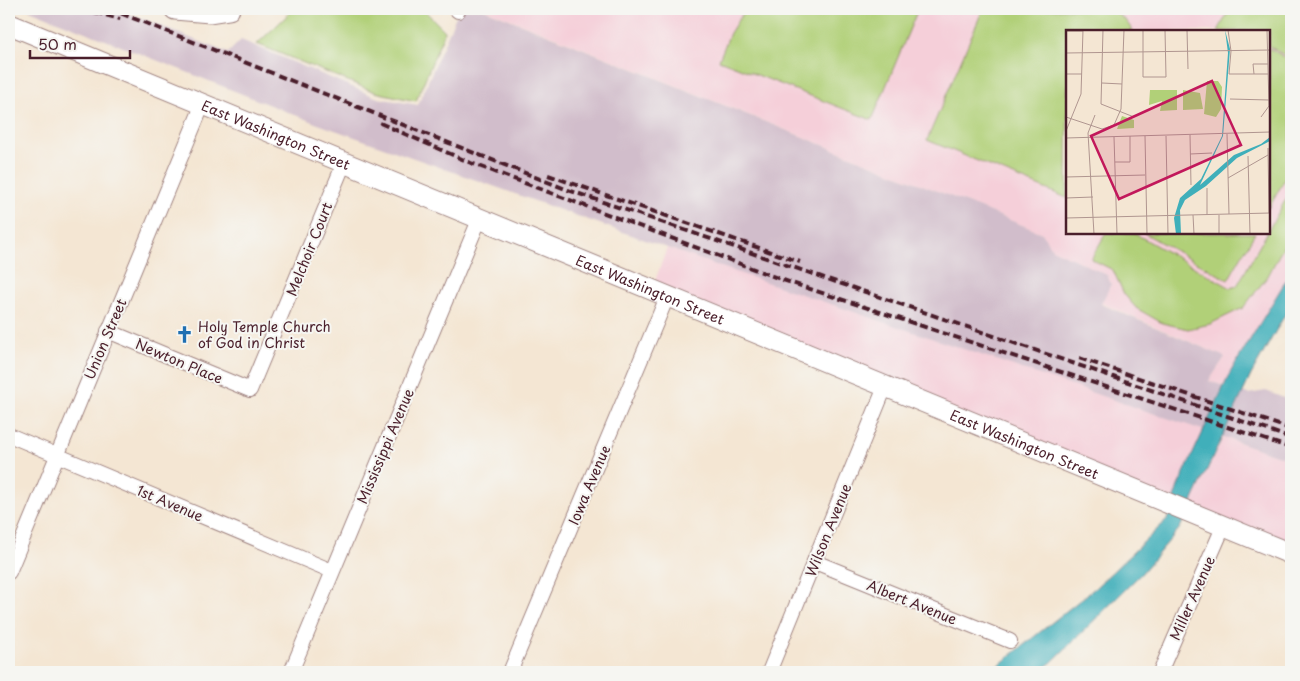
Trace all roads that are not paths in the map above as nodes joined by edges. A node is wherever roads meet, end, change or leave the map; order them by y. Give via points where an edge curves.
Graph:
1 (175, 9) edge
2 (228, 9) edge
3 (9, 24) edge
4 (202, 106) junction
5 (344, 163) junction
6 (480, 220) junction
7 (667, 297) junction
8 (108, 331) junction
9 (885, 387) junction
10 (250, 390) joint
11 (9, 435) edge
12 (57, 455) junction
13 (1224, 525) junction
14 (1291, 554) edge
15 (815, 562) junction
16 (332, 571) junction
17 (9, 572) edge
18 (1010, 641) dead end
19 (291, 672) edge
20 (510, 672) edge
21 (769, 672) edge
22 (1160, 672) edge

1 - 2 main road via 210,12
3 - 4 street, East Washington Street
4 - 5 street, East Washington Street
4 - 8 street, Union Street
5 - 6 street, East Washington Street
5 - 10 street, Melchoir Court
6 - 7 street, East Washington Street
6 - 16 street, Mississippi Avenue
7 - 9 street, East Washington Street
7 - 20 street, Iowa Avenue
8 - 10 street, Newton Place
8 - 12 street, Union Street
9 - 13 street, East Washington Street
9 - 15 street, Wilson Avenue
11 - 12 street, 1st Avenue
12 - 16 street, 1st Avenue
12 - 17 street, Union Street
13 - 14 street, East Washington Street
13 - 22 street, Miller Avenue
15 - 18 street, Albert Avenue
15 - 21 street, Wilson Avenue
16 - 19 street, Mississippi Avenue

